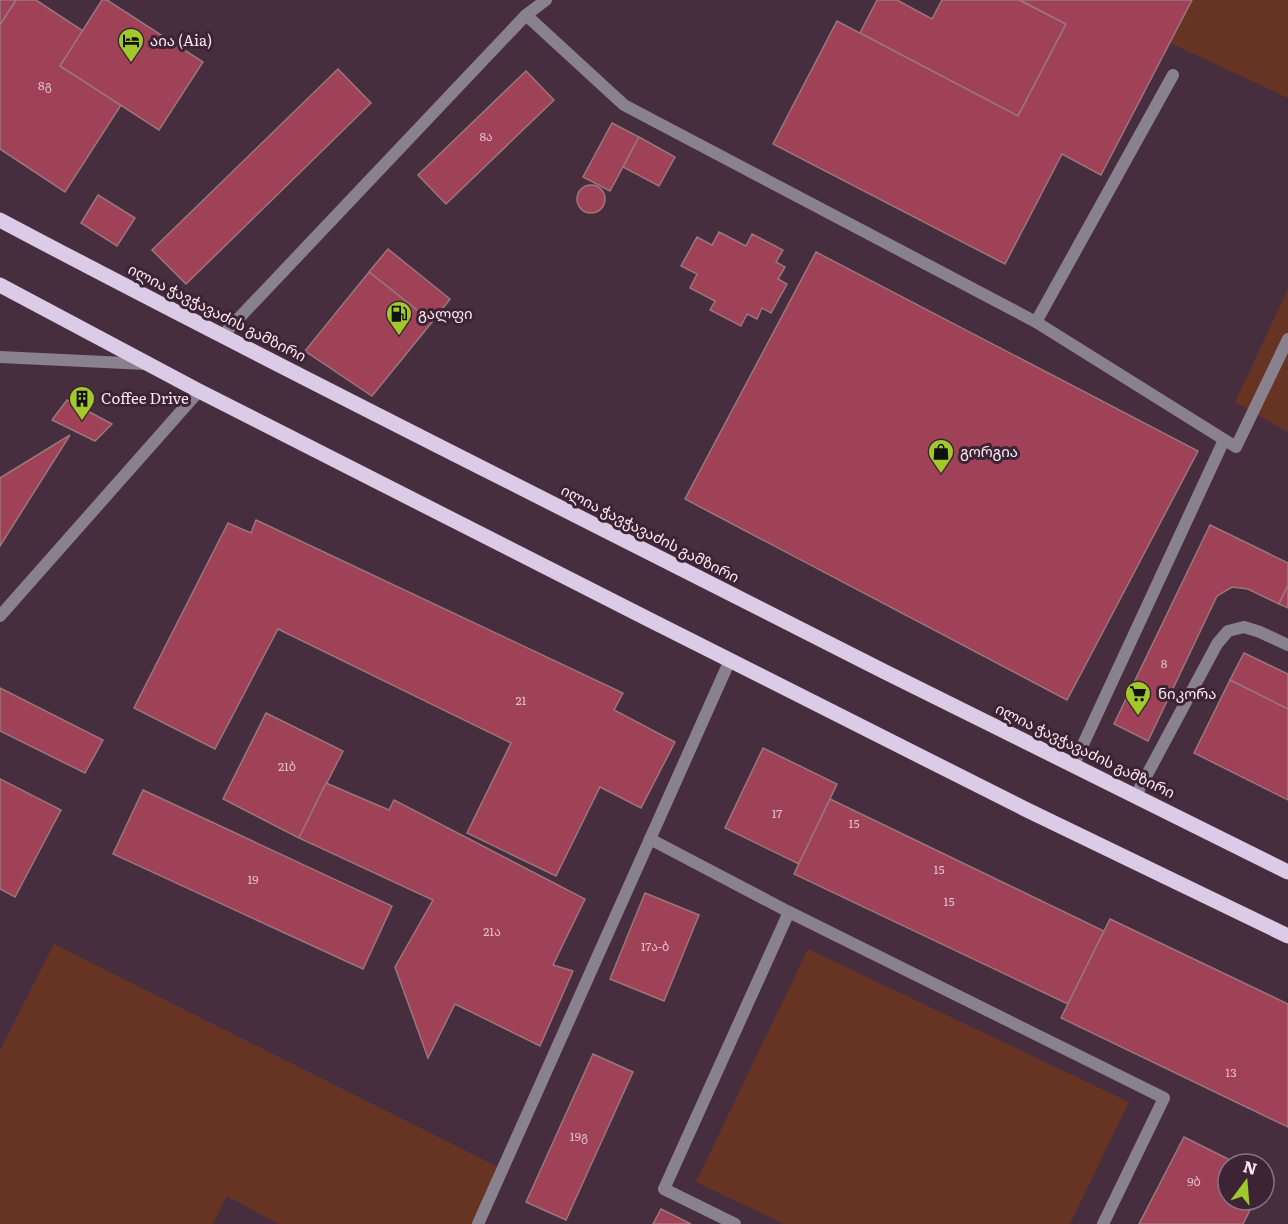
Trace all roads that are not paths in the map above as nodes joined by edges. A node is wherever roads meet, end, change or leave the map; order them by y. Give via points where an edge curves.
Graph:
1 (546, 0) edge
2 (526, 15) junction
3 (1173, 75) dead end
4 (0, 220) edge
5 (0, 285) edge
6 (1036, 322) junction
7 (222, 336) junction
8 (1288, 339) edge
9 (0, 357) edge
10 (149, 364) junction
11 (200, 391) junction
12 (1224, 440) junction
13 (0, 616) edge
14 (1288, 645) edge
15 (730, 660) junction
16 (1073, 766) junction
17 (1135, 797) junction
18 (650, 839) junction
19 (1288, 872) edge
20 (789, 912) junction
21 (1288, 936) edge
22 (478, 1224) edge
23 (735, 1224) edge
24 (1103, 1224) edge

1 - 2 street
2 - 6 street via 624,105
2 - 7 street
3 - 6 street
4 - 7 main road, ილია ჭავჭავაძის გამზირი
5 - 10 main road
6 - 12 street
7 - 16 main road, ილია ჭავჭავაძის გამზირი
8 - 12 street via 1236,447
9 - 10 street
10 - 11 main road
11 - 13 street
11 - 15 main road
12 - 16 street
14 - 17 street via 1244,627 1228,631 1217,644
15 - 18 street
15 - 21 main road
16 - 17 main road, ილია ჭავჭავაძის გამზირი
17 - 19 main road, ილია ჭავჭავაძის გამზირი
18 - 20 street
18 - 22 street
20 - 23 street via 664,1190
20 - 24 street via 1164,1098

